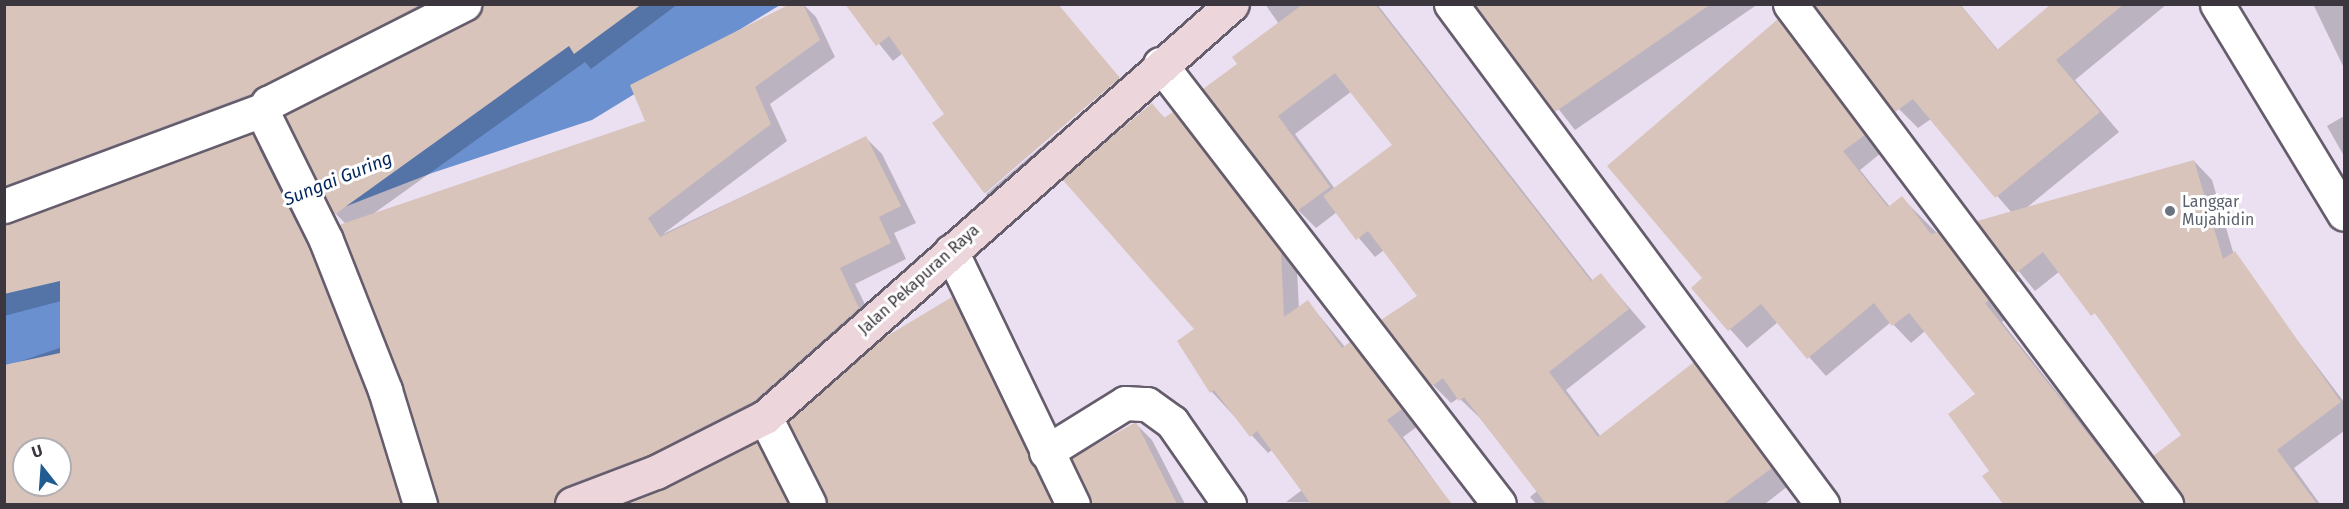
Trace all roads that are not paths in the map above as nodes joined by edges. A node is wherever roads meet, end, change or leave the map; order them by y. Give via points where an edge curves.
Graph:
1 (464, 4) edge
2 (1232, 4) edge
3 (1451, 4) edge
4 (1790, 4) edge
5 (2217, 4) edge
6 (1160, 64) junction
7 (265, 109) junction
8 (4, 206) edge
9 (2344, 214) edge
10 (951, 251) junction
11 (765, 417) junction
12 (1046, 452) junction
13 (420, 504) edge
14 (572, 504) edge
15 (809, 504) edge
16 (1073, 504) edge
17 (1229, 504) edge
18 (1499, 504) edge
19 (1822, 504) edge
20 (2166, 504) edge

1 - 7 street
2 - 6 street, Jalan Pekapuran Raya
3 - 19 street
4 - 20 street
5 - 9 street
6 - 10 street, Jalan Pekapuran Raya
6 - 18 street
7 - 8 street
7 - 13 street via 326,240 385,390
10 - 11 street, Jalan Pekapuran Raya
10 - 12 street
11 - 14 street, Jalan Pekapuran Raya via 656,472
11 - 15 street
12 - 16 street
12 - 17 street via 1125,403 1147,404 1172,422

